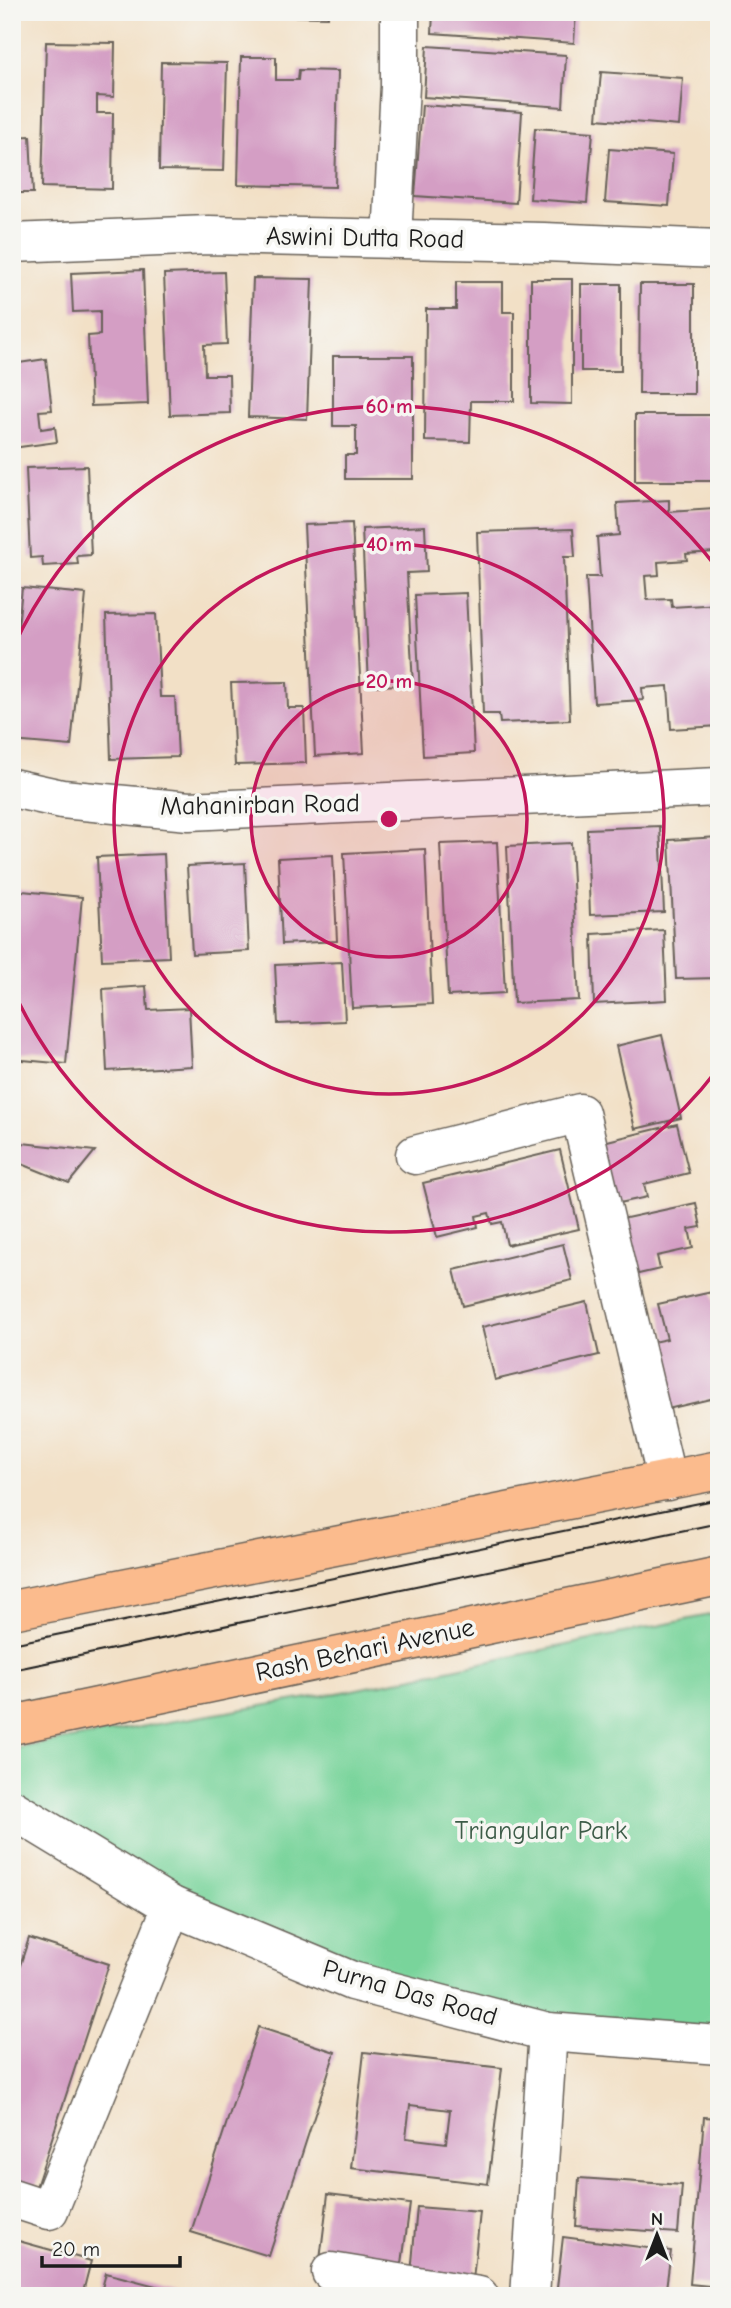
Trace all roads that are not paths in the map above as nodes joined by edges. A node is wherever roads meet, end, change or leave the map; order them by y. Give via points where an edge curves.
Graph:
1 (400, 12) edge
2 (392, 238) junction
3 (12, 243) edge
4 (719, 248) edge
5 (719, 787) edge
6 (12, 788) edge
7 (415, 1155) dead end
8 (719, 1470) edge
9 (667, 1481) junction
10 (719, 1576) edge
11 (12, 1610) edge
12 (12, 1725) edge
13 (12, 1810) edge
14 (172, 1906) junction
15 (548, 2032) junction
16 (719, 2045) edge
17 (12, 2199) edge
18 (331, 2272) dead end
19 (479, 2296) edge
20 (530, 2296) edge

1 - 2 street
2 - 3 street, Aswini Dutta Road via 209,234
2 - 4 street, Aswini Dutta Road
5 - 6 street, Mahanirban Road via 189,811 62,799
7 - 9 street via 580,1113
8 - 9 main road
9 - 11 main road
10 - 12 main road, Rash Behari Avenue
13 - 14 street, Purna Das Road
14 - 15 street, Purna Das Road via 352,1981
14 - 17 street via 49,2210
15 - 16 street, Purna Das Road
15 - 20 street
18 - 19 street

